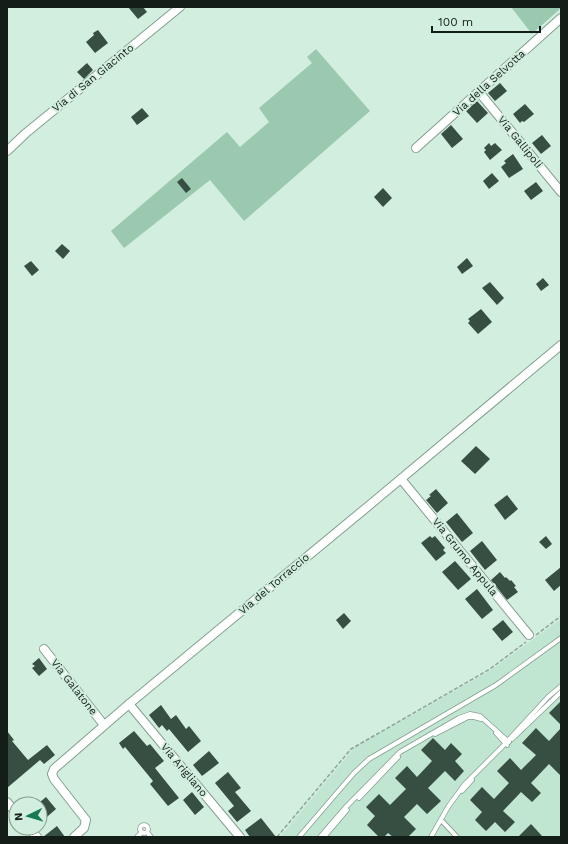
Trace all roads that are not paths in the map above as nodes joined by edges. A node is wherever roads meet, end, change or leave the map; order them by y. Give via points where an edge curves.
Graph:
1 (180, 7) edge
2 (561, 18) edge
3 (479, 92) junction
4 (416, 148) dead end
5 (7, 150) edge
6 (561, 192) edge
7 (561, 344) edge
8 (401, 479) junction
9 (531, 637) road end
10 (561, 638) edge
11 (44, 649) dead end
12 (561, 686) edge
13 (561, 692) edge
14 (129, 704) junction
15 (104, 725) junction
16 (507, 743) junction
17 (443, 822) junction
18 (142, 832) junction
19 (147, 832) junction
20 (74, 837) edge
21 (137, 837) edge
22 (151, 837) edge
23 (240, 837) edge
24 (299, 837) edge
25 (320, 837) edge
26 (324, 837) edge
27 (432, 837) edge
28 (457, 837) edge

1 - 5 street, Via di San Giacinto
2 - 3 street, Via della Selvotta
3 - 4 street, Via della Selvotta
3 - 6 street, Via Gallipoli
7 - 8 street, Via del Torraccio
8 - 9 street, Via Grumo Appula
8 - 14 street, Via del Torraccio
10 - 24 lane via 496,686 369,759
11 - 15 street, Via Galatone
12 - 16 lane
13 - 16 lane
14 - 15 street, Via del Torraccio
14 - 23 street, Via Arigliano
15 - 20 street, Via del Torraccio via 52,772 86,820 84,828
16 - 17 lane via 458,796
16 - 25 lane via 480,716 470,714 459,718 400,752
16 - 26 lane via 483,720 472,717 464,719 404,752
16 - 27 lane via 461,788
17 - 27 lane
17 - 28 lane
18 - 19 lane
18 - 19 lane via 140,827 145,824 148,827
18 - 21 lane
19 - 22 lane

